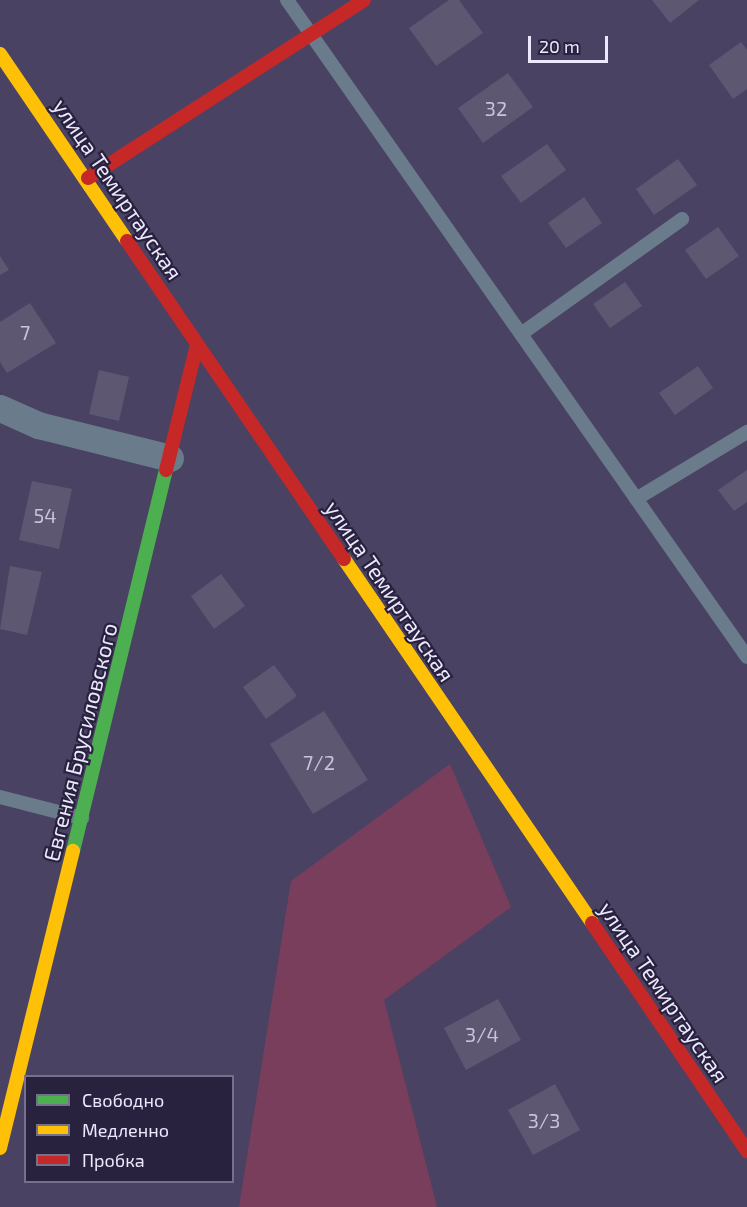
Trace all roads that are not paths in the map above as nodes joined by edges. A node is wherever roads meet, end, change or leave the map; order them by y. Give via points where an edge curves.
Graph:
1 (287, 0) edge
2 (364, 0) edge
3 (312, 36) junction
4 (0, 54) edge
5 (88, 178) junction
6 (682, 219) dead end
7 (521, 334) junction
8 (197, 345) junction
9 (0, 408) edge
10 (747, 432) edge
11 (170, 458) junction
12 (636, 499) junction
13 (747, 657) edge
14 (0, 797) edge
15 (83, 818) junction
16 (0, 1148) edge
17 (747, 1151) edge

1 - 3 lane
2 - 3 street
3 - 5 street
3 - 7 lane
4 - 5 street, улица Темиртауская
5 - 8 street, улица Темиртауская
6 - 7 lane
7 - 12 lane
8 - 11 street, Евгения Брусиловского
8 - 17 street, улица Темиртауская
9 - 11 street via 38,425
10 - 12 lane
11 - 15 street, Евгения Брусиловского
12 - 13 lane
14 - 15 lane
15 - 16 street, Евгения Брусиловского

